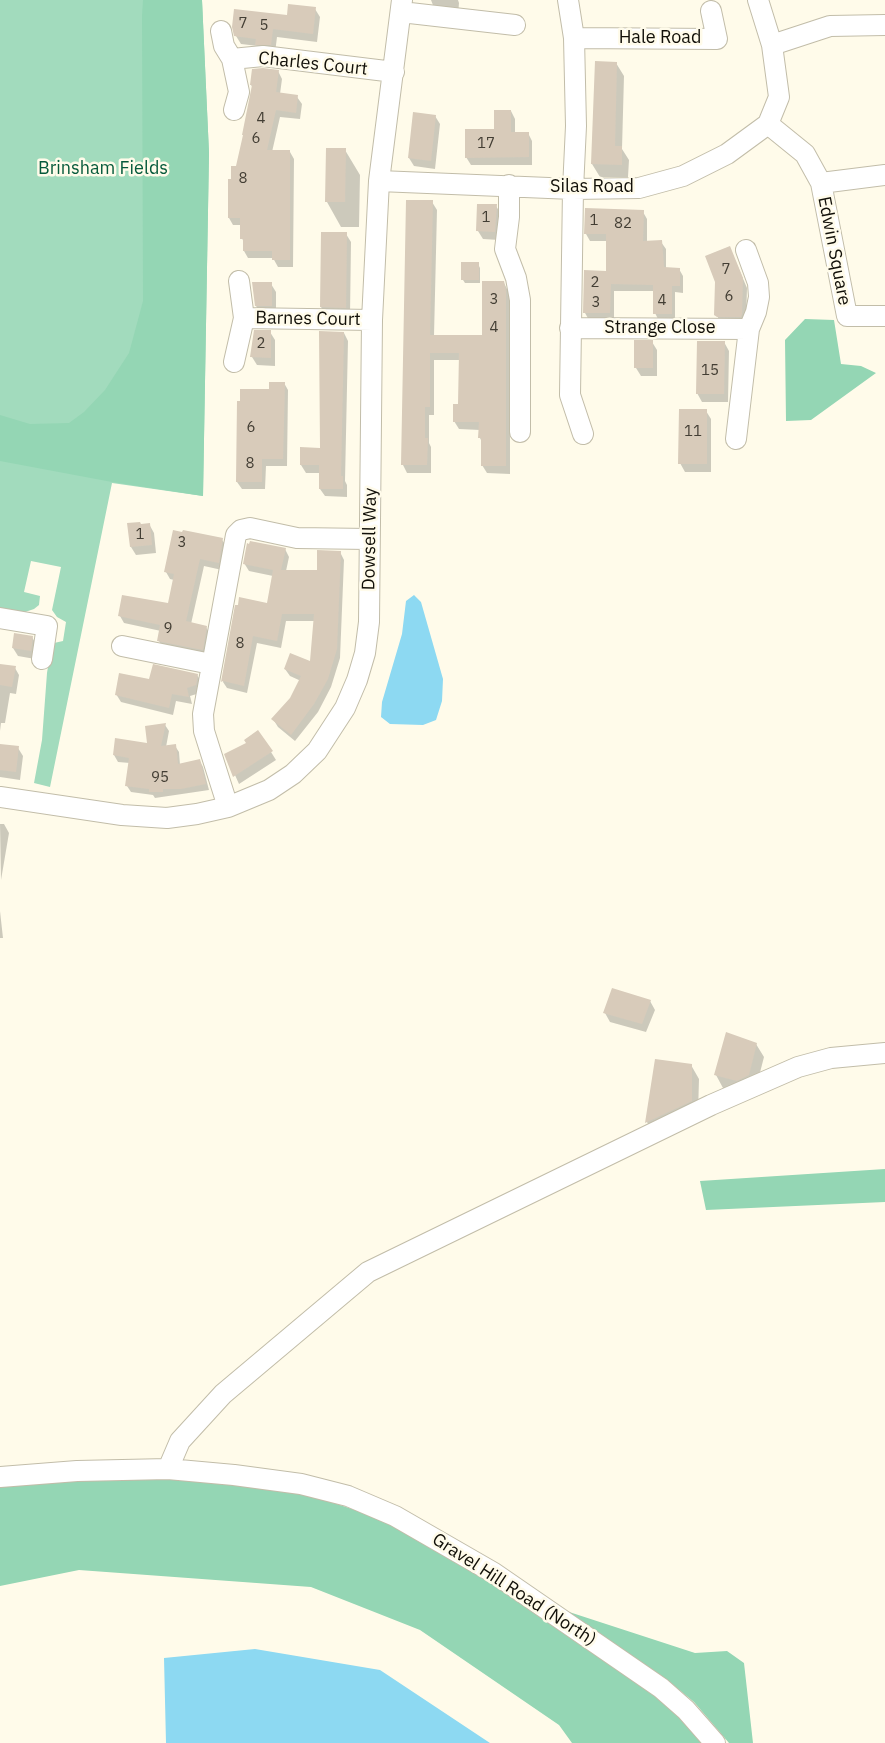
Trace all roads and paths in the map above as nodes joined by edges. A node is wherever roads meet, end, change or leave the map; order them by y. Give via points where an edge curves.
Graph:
1 (568, 0) edge
2 (758, 0) edge
3 (402, 6) edge
4 (711, 11) dead end
5 (515, 25) dead end
6 (885, 25) edge
7 (221, 31) dead end
8 (574, 38) junction
9 (772, 45) junction
10 (232, 59) junction
11 (394, 72) junction
12 (234, 110) dead end
13 (768, 124) junction
14 (885, 175) edge
15 (379, 181) junction
16 (821, 183) junction
17 (509, 185) junction
18 (573, 189) junction
19 (746, 249) dead end
20 (239, 281) dead end
21 (885, 316) edge
22 (244, 318) junction
23 (372, 320) junction
24 (570, 328) junction
25 (749, 329) junction
26 (234, 363) dead end
27 (520, 432) dead end
28 (583, 434) dead end
29 (736, 439) dead end
30 (369, 539) junction
31 (0, 618) edge
32 (122, 646) dead end
33 (42, 659) dead end
34 (211, 664) junction
35 (0, 797) edge
36 (228, 807) junction
37 (885, 1053) edge
38 (168, 1469) junction
39 (0, 1477) edge
40 (715, 1743) edge

1 - 8 street
2 - 9 street
3 - 5 street, Dowsell Way
3 - 11 street, Dowsell Way
4 - 8 street, Hale Road via 717,39
6 - 9 street via 830,26
7 - 10 street, Charles Court
8 - 18 street
9 - 13 street via 779,97
10 - 11 street, Charles Court via 263,56
10 - 12 street, Charles Court via 239,92
11 - 15 street, Dowsell Way
13 - 16 street, Edwin Square via 805,154
13 - 18 street, Silas Road via 727,154 683,176 639,188
14 - 16 street, Edwin Square
15 - 17 street, Silas Road
15 - 23 street, Dowsell Way
16 - 21 street, Edwin Square via 847,316
17 - 18 street, Silas Road
17 - 27 street via 505,249 520,300
18 - 24 street
19 - 25 street via 759,297
20 - 22 street, Barnes Court
22 - 23 street, Barnes Court
22 - 26 street, Barnes Court
23 - 30 street, Dowsell Way
24 - 25 street, Strange Close
24 - 28 street via 570,394
25 - 29 street
30 - 34 street via 297,538 250,528 241,530 236,535
30 - 36 street, Dowsell Way via 365,652 345,708 316,752 293,774
31 - 33 street via 47,626
32 - 34 street
34 - 36 street via 204,731
35 - 36 street, Dowsell Way via 167,818
37 - 38 street via 798,1067 711,1105 368,1272 223,1394 180,1442
38 - 39 street, Gravel Hill Road (North)
38 - 40 street, Gravel Hill Road (North) via 301,1485 348,1496 395,1516 494,1573 661,1688

